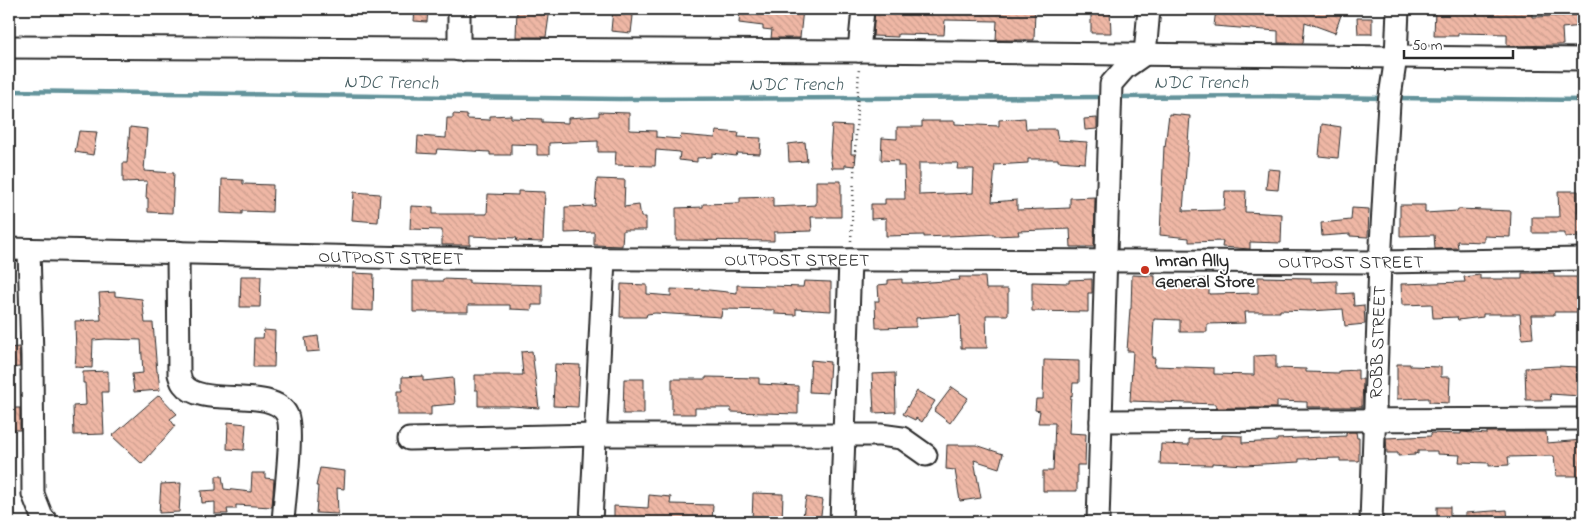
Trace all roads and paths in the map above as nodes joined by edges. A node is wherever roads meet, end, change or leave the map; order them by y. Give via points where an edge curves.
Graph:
1 (459, 9) edge
2 (863, 9) edge
3 (1148, 9) edge
4 (1398, 9) edge
5 (9, 47) edge
6 (459, 50) junction
7 (859, 51) junction
8 (1145, 54) junction
9 (1396, 57) junction
10 (1583, 59) edge
11 (19, 249) edge
12 (178, 252) junction
13 (604, 259) junction
14 (1583, 259) edge
15 (850, 260) junction
16 (1106, 261) junction
17 (1380, 262) junction
18 (1583, 419) edge
19 (1374, 420) junction
20 (1101, 421) junction
21 (596, 435) junction
22 (845, 436) junction
23 (409, 439) dead end
24 (926, 455) dead end
25 (47, 522) edge
26 (283, 522) edge
27 (591, 522) edge
28 (841, 522) edge
29 (1098, 522) edge
30 (1372, 522) edge

1 - 6 street
2 - 7 street
3 - 8 street
4 - 9 street, ROBB STREET
5 - 6 street
6 - 7 street
7 - 8 street
7 - 15 path
8 - 9 street
8 - 16 street via 1125,68 1111,92
9 - 10 street
9 - 17 street, ROBB STREET via 1390,93
11 - 12 street, OUTPOST STREET
11 - 25 street via 32,356 33,494
12 - 13 street, OUTPOST STREET
12 - 26 street via 179,374 183,384 199,394 267,401 287,414 289,430
13 - 15 street, OUTPOST STREET
13 - 21 street
14 - 17 street, OUTPOST STREET
15 - 16 street, OUTPOST STREET
15 - 22 street
16 - 17 street, OUTPOST STREET
16 - 20 street
17 - 19 street, ROBB STREET
18 - 19 street
19 - 20 street
19 - 30 street, ROBB STREET
20 - 29 street
21 - 22 street
21 - 23 street
21 - 27 street
22 - 24 street via 902,438
22 - 28 street

